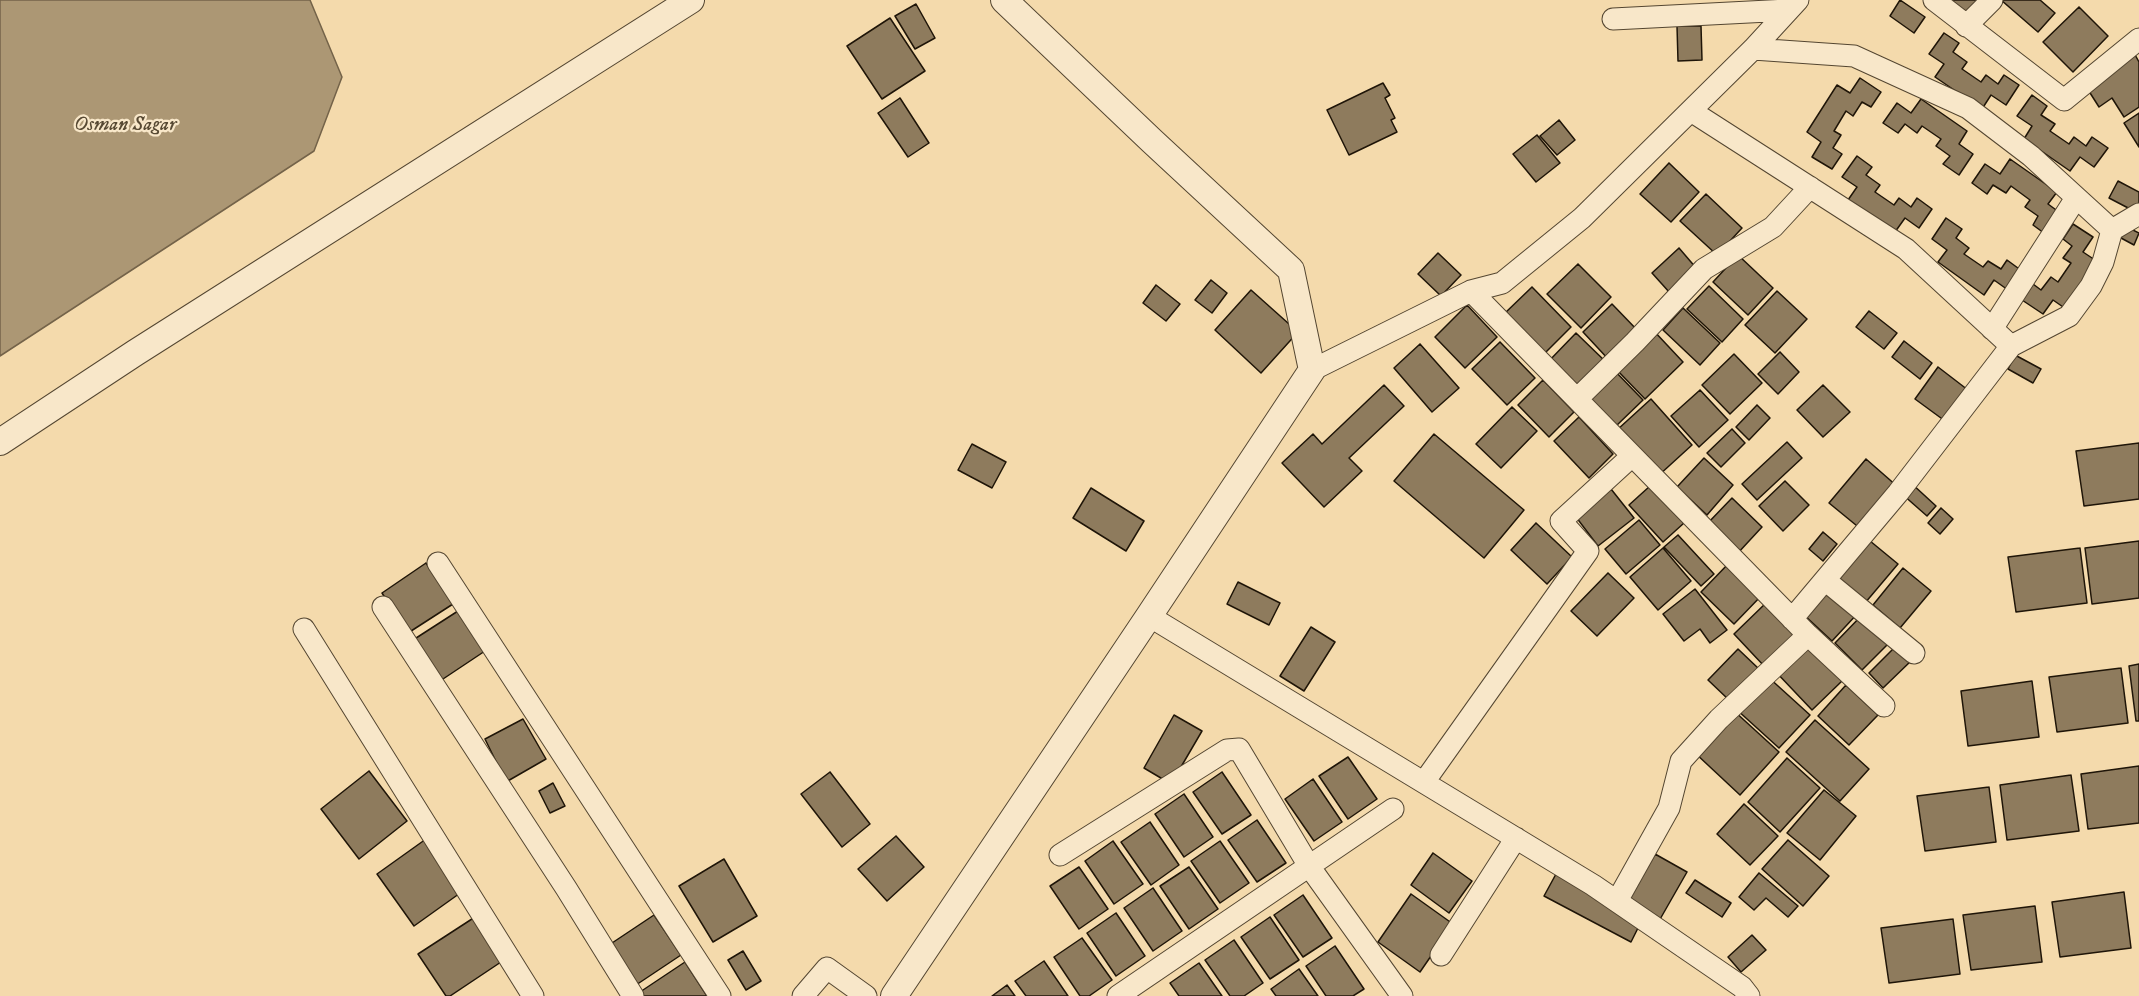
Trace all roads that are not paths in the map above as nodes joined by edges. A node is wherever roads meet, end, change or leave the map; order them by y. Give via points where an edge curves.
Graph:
1 (691, 0) edge
2 (1004, 0) edge
3 (1934, 0) edge
4 (1992, 0) edge
5 (1793, 5) edge
6 (1613, 19) dead end
7 (1966, 26) junction
8 (2139, 39) edge
9 (1753, 49) junction
10 (1691, 111) junction
11 (1810, 187) junction
12 (2076, 198) junction
13 (2139, 214) edge
14 (2112, 230) junction
15 (1471, 291) junction
16 (1992, 329) junction
17 (2011, 346) junction
18 (1312, 370) junction
19 (1577, 399) junction
20 (0, 442) edge
21 (1632, 456) junction
22 (438, 563) dead end
23 (1825, 580) junction
24 (382, 607) dead end
25 (1149, 616) junction
26 (1792, 619) junction
27 (304, 629) dead end
28 (1808, 635) junction
29 (1914, 653) dead end
30 (1884, 706) dead end
31 (1424, 782) junction
32 (1394, 809) dead end
33 (1516, 838) junction
34 (1060, 855) dead end
35 (1308, 866) junction
36 (1617, 901) junction
37 (1441, 955) dead end
38 (533, 996) edge
39 (633, 996) edge
40 (720, 996) edge
41 (803, 996) edge
42 (866, 996) edge
43 (894, 996) edge
44 (1118, 996) edge
45 (1402, 996) edge
46 (1749, 996) edge

1 - 20 street
2 - 18 street via 1291,270
3 - 7 street
4 - 7 street
5 - 6 street
5 - 9 street
7 - 8 street via 2064,100
9 - 10 street
9 - 12 street via 1854,56 1968,108 2031,156
10 - 11 street
10 - 15 street via 1573,225 1502,283
11 - 16 street via 1906,249
11 - 19 street via 1773,227 1704,269
12 - 14 street
12 - 16 street
13 - 14 street
14 - 17 street via 2103,262 2069,316
15 - 18 street
15 - 19 street
16 - 17 street
17 - 23 street via 1898,493
18 - 25 street
19 - 21 street
21 - 26 street
21 - 31 street via 1562,522 1588,551
22 - 40 street
23 - 26 street
23 - 29 street
24 - 39 street
25 - 31 street
25 - 43 street
26 - 28 street
27 - 38 street
28 - 30 street
28 - 36 street via 1719,719 1681,761 1669,808
31 - 33 street
32 - 35 street
33 - 36 street
33 - 37 street
34 - 35 street via 1227,750 1239,749
35 - 44 street
35 - 45 street
36 - 46 street via 1742,987
41 - 42 street via 827,968

